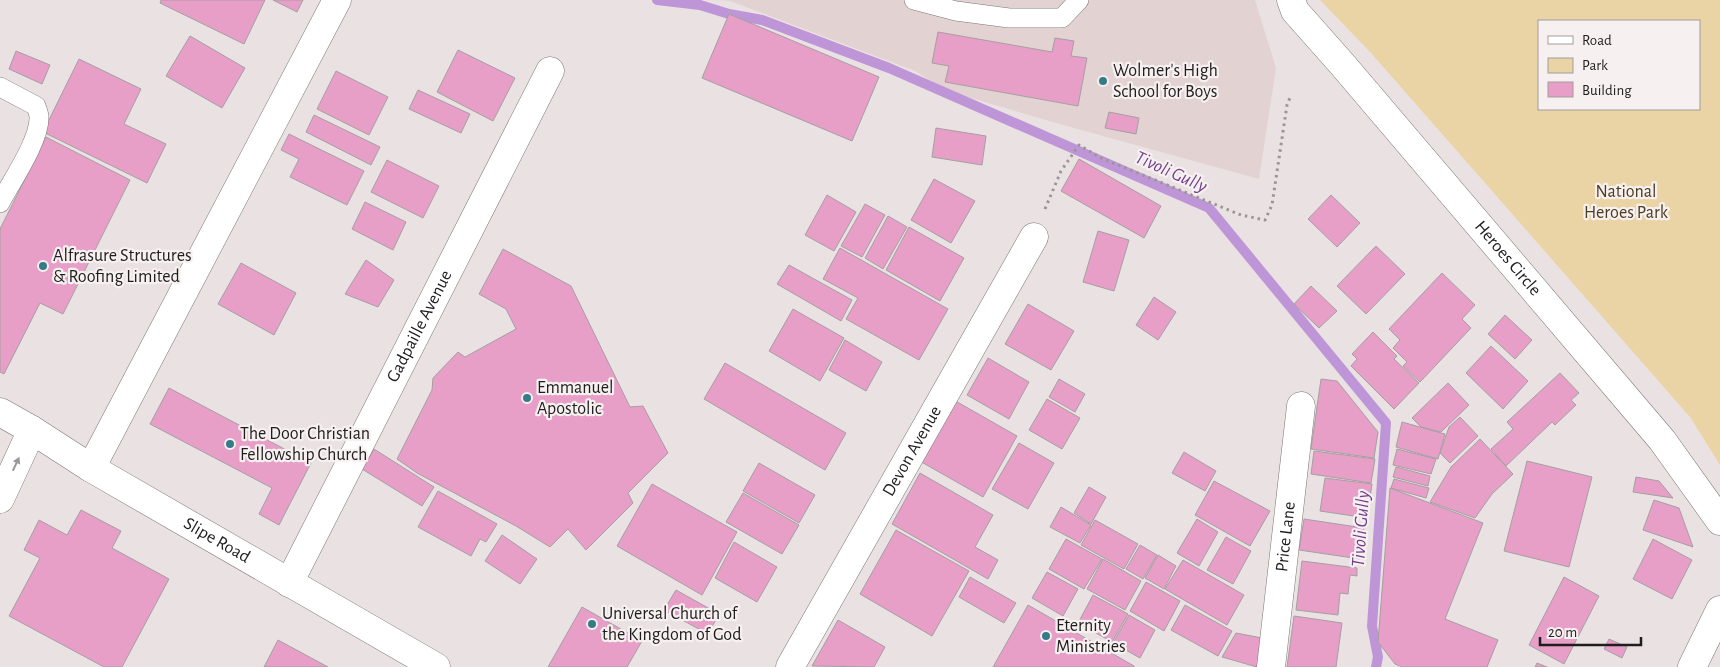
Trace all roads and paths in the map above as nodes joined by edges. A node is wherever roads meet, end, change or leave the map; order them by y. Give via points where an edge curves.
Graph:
1 (337, 0) edge
2 (914, 0) edge
3 (1079, 0) edge
4 (1291, 0) edge
5 (550, 71) dead end
6 (0, 87) edge
7 (1291, 95) dead end
8 (0, 203) edge
9 (1034, 237) joint
10 (1301, 406) dead end
11 (0, 412) edge
12 (32, 430) junction
13 (91, 468) junction
14 (0, 499) edge
15 (1720, 521) edge
16 (289, 583) junction
17 (1719, 615) edge
18 (436, 667) edge
19 (790, 667) edge
20 (1271, 667) edge
21 (1692, 667) edge

1 - 13 street
2 - 3 lane via 956,11 1009,18 1062,18
4 - 15 street, Heroes Circle via 1295,11 1662,440
5 - 16 street, Gadpaille Avenue
6 - 8 lane via 36,106 39,117 33,143
7 - 9 path via 1272,205 1265,220 1241,215 1101,158 1079,145 1061,171
9 - 19 street, Devon Avenue
10 - 20 street, Price Lane
11 - 12 street, Slipe Road
12 - 13 street, Slipe Road
14 -> 12 street
13 - 16 street, Slipe Road
16 - 18 street, Slipe Road
17 - 21 street

